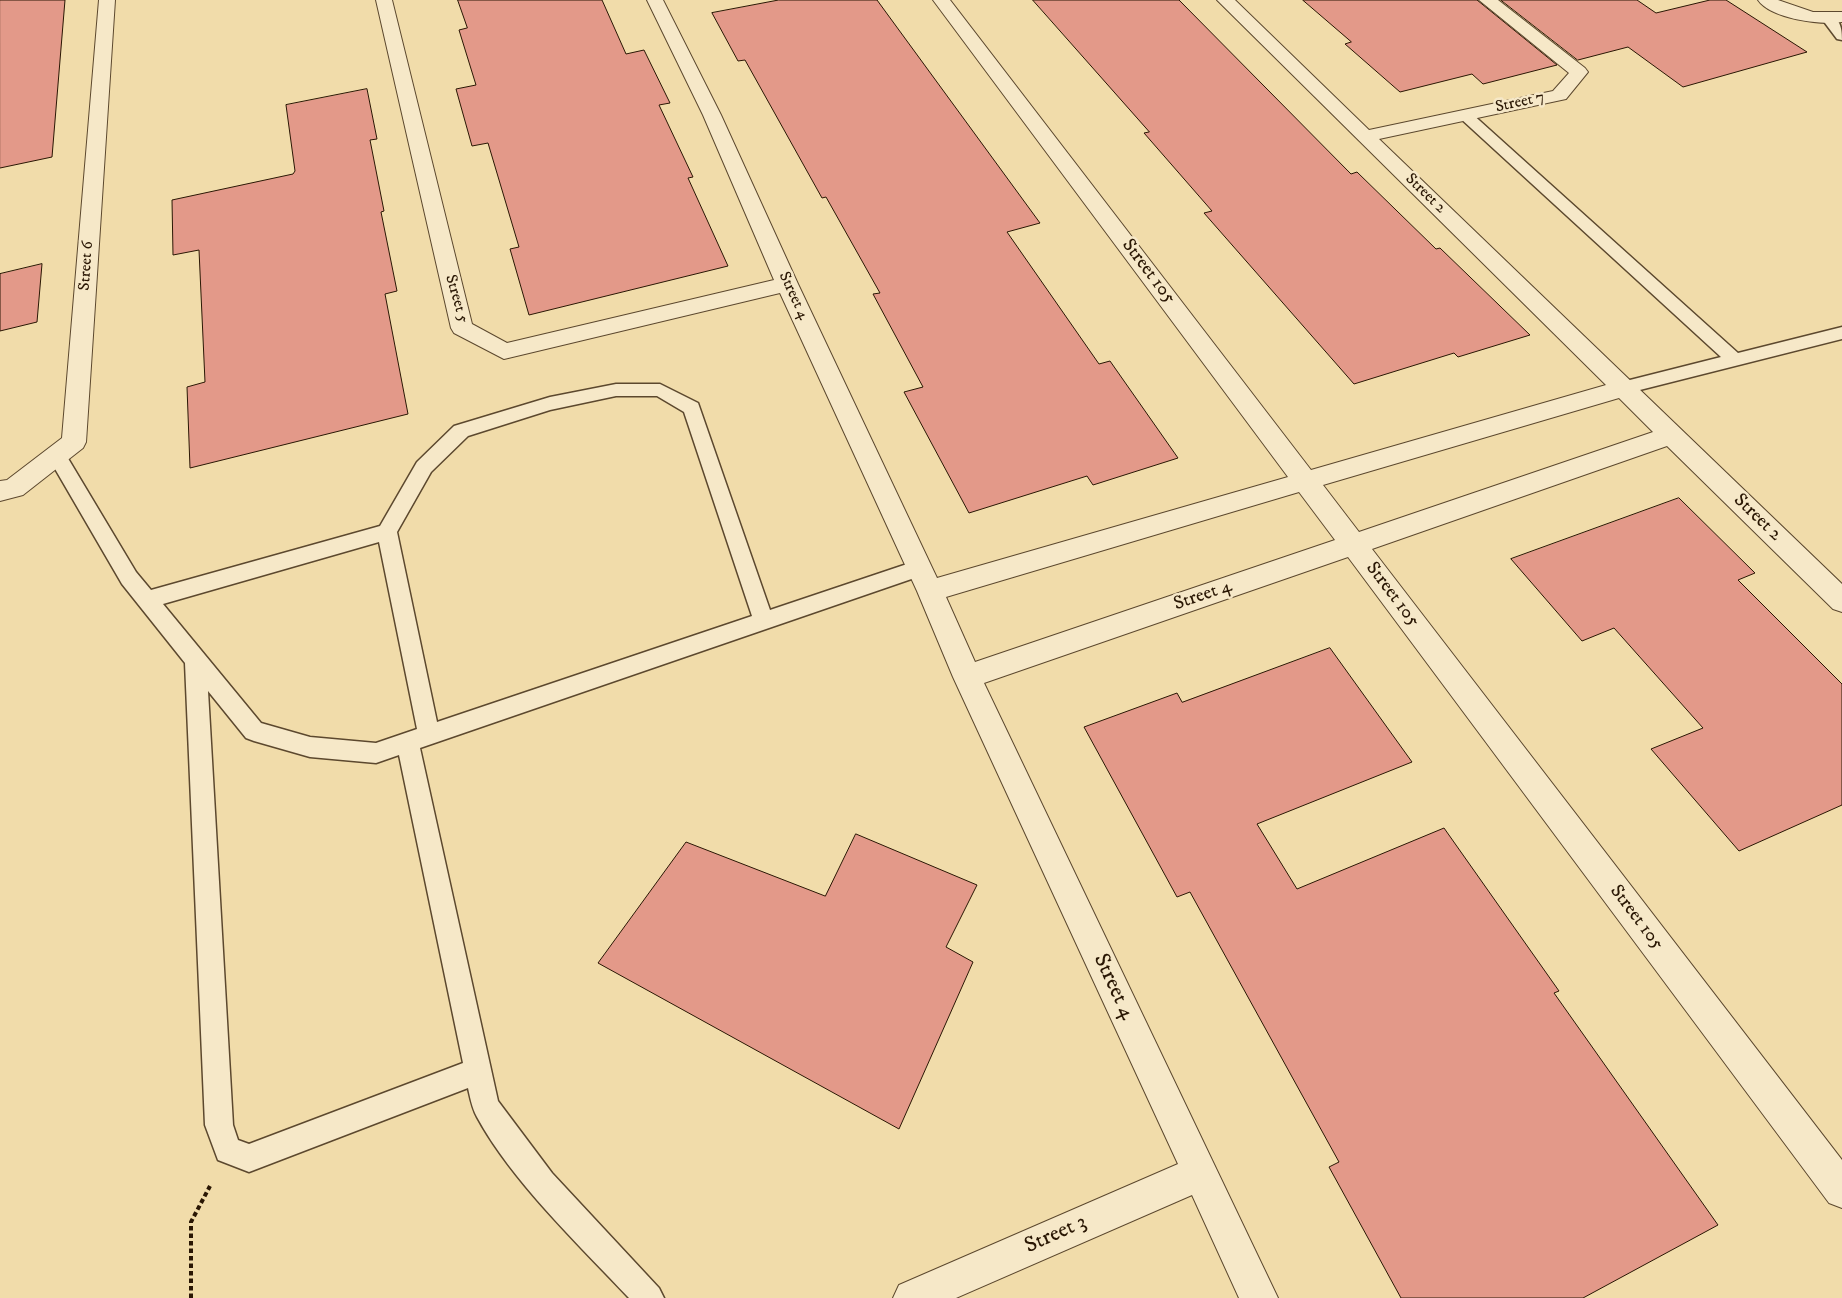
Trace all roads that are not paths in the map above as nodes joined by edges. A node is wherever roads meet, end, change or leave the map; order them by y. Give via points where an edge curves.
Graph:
1 (107, 0) edge
2 (384, 0) edge
3 (655, 0) edge
4 (941, 0) edge
5 (1226, 0) edge
6 (1487, 0) edge
7 (1766, 0) edge
8 (1836, 18) edge
9 (1842, 36) edge
10 (1465, 114) junction
11 (1366, 136) junction
12 (787, 284) junction
13 (1842, 333) edge
14 (1735, 360) junction
15 (1624, 388) junction
16 (1672, 435) junction
17 (56, 455) junction
18 (1305, 480) junction
19 (0, 491) edge
20 (387, 532) junction
21 (1354, 544) junction
22 (925, 580) junction
23 (147, 600) junction
24 (1842, 601) edge
25 (764, 622) junction
26 (196, 660) junction
27 (967, 677) junction
28 (418, 739) junction
29 (477, 1071) junction
30 (1200, 1173) junction
31 (1842, 1190) edge
32 (649, 1298) edge
33 (912, 1298) edge
34 (1260, 1298) edge

1 - 17 street, Street 6 via 74,442
2 - 12 street, Street 5 via 462,328 504,351
3 - 12 street, Street 4 via 712,115
4 - 18 street, Street 105
5 - 11 street, Street 2
6 - 10 street, Street 7 via 1579,72 1559,95
7 - 8 street via 1778,8
8 - 9 lane
10 - 11 street, Street 7
10 - 14 lane
11 - 15 street, Street 2
12 - 22 street, Street 4
13 - 14 lane
14 - 15 lane
15 - 16 street, Street 2
15 - 18 street
16 - 21 street
16 - 24 street, Street 2
17 - 19 street, Street 6 via 14,488
17 - 23 lane via 129,578
18 - 21 street, Street 105
18 - 22 street
20 - 23 lane
20 - 25 lane via 424,467 461,431 550,404 616,390 660,390 692,408
20 - 28 lane
21 - 27 street, Street 4
21 - 31 street, Street 105
22 - 25 lane
22 - 27 street, Street 4
23 - 26 lane
25 - 28 lane
26 - 28 lane via 254,731 310,747 376,753
26 - 29 lane via 219,1125 228,1150 249,1158
27 - 30 street, Street 4
28 - 29 lane
29 - 32 lane via 486,1108 507,1140
30 - 33 street, Street 3
30 - 34 street, Street 4

